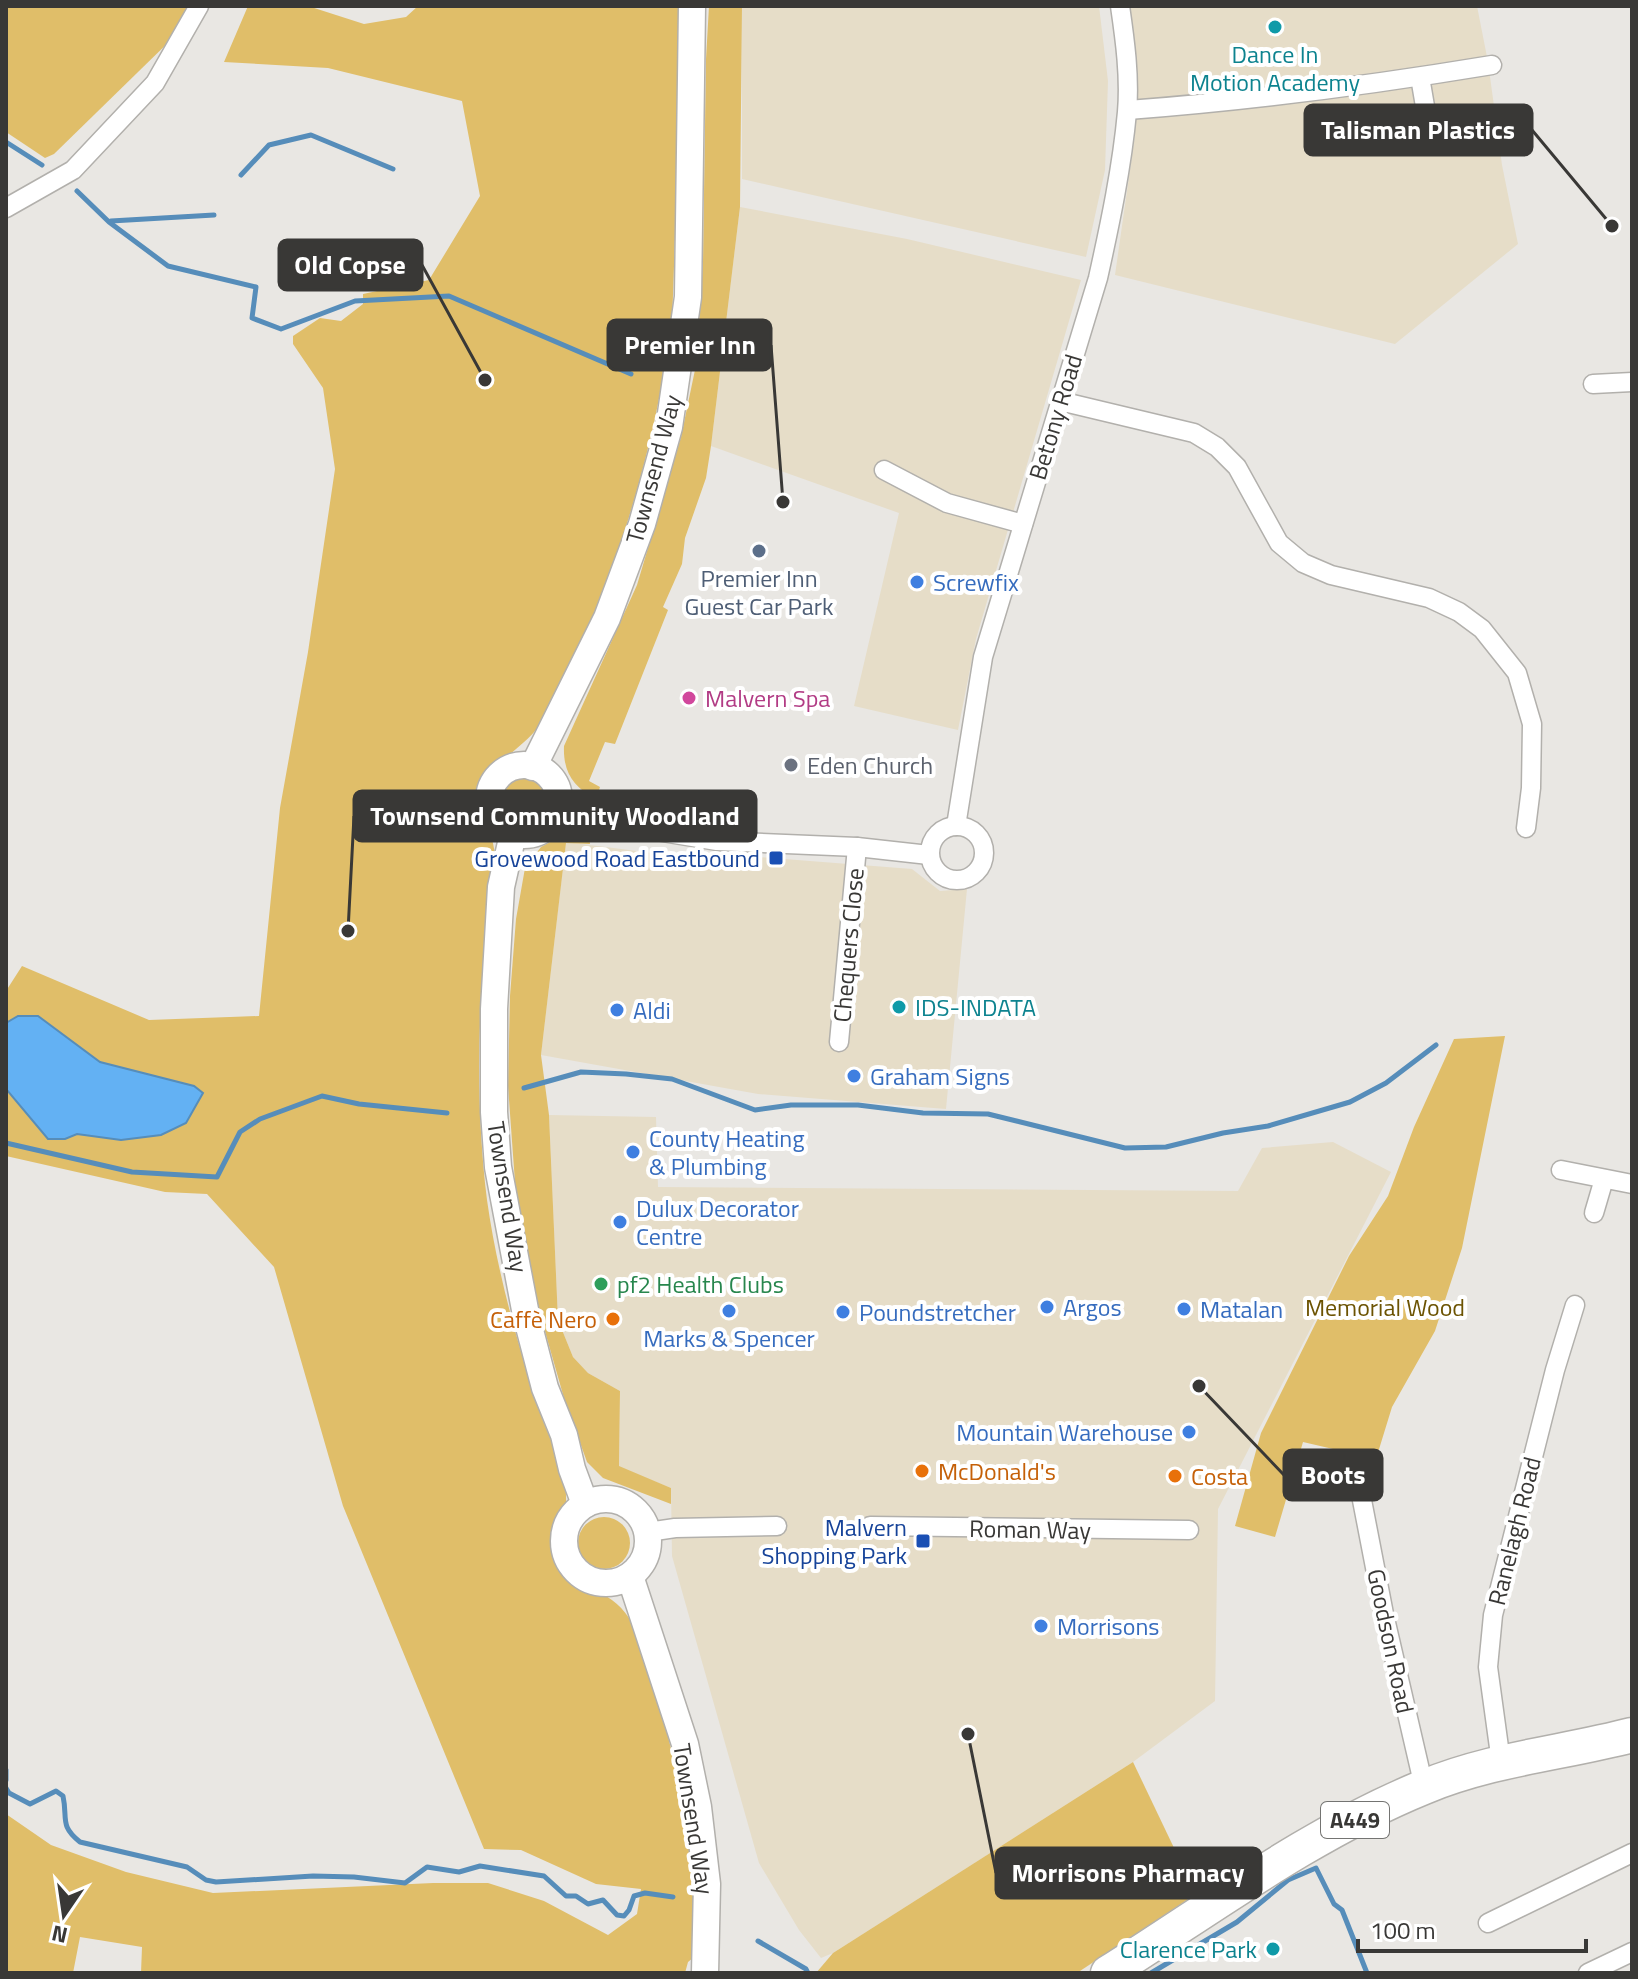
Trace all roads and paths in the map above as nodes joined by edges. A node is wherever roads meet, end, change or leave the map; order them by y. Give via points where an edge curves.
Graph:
1 (199, 6) edge
2 (692, 6) edge
3 (1120, 6) edge
4 (1492, 65) dead end
5 (1420, 77) junction
6 (1128, 110) junction
7 (1427, 118) dead end
8 (6, 208) edge
9 (1632, 382) edge
10 (1593, 384) dead end
11 (1060, 401) junction
12 (884, 470) dead end
13 (1023, 524) junction
14 (533, 767) junction
15 (559, 811) junction
16 (956, 826) junction
17 (1526, 828) dead end
18 (513, 834) junction
19 (857, 847) junction
20 (929, 855) junction
21 (839, 1042) dead end
22 (1561, 1170) dead end
23 (1604, 1179) junction
24 (1632, 1184) edge
25 (1594, 1213) dead end
26 (1575, 1305) dead end
27 (1361, 1495) dead end
28 (585, 1504) junction
29 (777, 1526) dead end
30 (870, 1526) dead end
31 (1189, 1530) dead end
32 (648, 1532) junction
33 (630, 1576) junction
34 (1629, 1744) edge
35 (1501, 1762) junction
36 (1424, 1787) junction
37 (1632, 1853) edge
38 (1488, 1923) dead end
39 (1632, 1952) edge
40 (705, 1973) edge
41 (1108, 1973) edge
42 (1588, 1973) edge

1 - 8 street via 155,83 73,170
2 - 14 main road, Townsend Way via 688,297 669,427 642,524 607,618
3 - 6 street, Betony Road
4 - 5 street
5 - 6 street
5 - 7 street
6 - 11 street, Betony Road via 1098,278
9 - 10 street
11 - 13 street, Betony Road
11 - 17 street via 1194,433 1237,467 1279,543 1303,563 1331,575 1429,598 1482,629 1517,673 1532,724
12 - 13 street via 947,503
13 - 16 street, Betony Road via 983,657
14 - 15 main road via 554,782
14 - 18 main road via 504,771 488,797 491,814
15 - 18 main road via 543,830
15 - 19 street via 717,841
16 - 20 street via 932,840
16 - 20 street via 978,835 984,846 978,870 961,881 950,880 932,866
18 - 28 main road, Townsend Way via 501,887 494,1009 498,1167 526,1315
19 - 20 street
19 - 21 street, Chequers Close
22 - 23 street
23 - 24 street
23 - 25 street
26 - 35 street, Ranelagh Road via 1493,1615 1488,1667
27 - 36 street, Goodson Road
28 - 32 main road via 622,1501 638,1513
28 - 33 main road via 567,1526 564,1541 573,1566 594,1581
29 - 32 street
30 - 31 street, Roman Way
32 - 33 main road via 645,1559
33 - 40 main road, Townsend Way via 685,1744 698,1807 707,1884
34 - 35 highway, A449
35 - 36 highway, A449
36 - 41 highway, A449 via 1317,1838
37 - 38 street via 1517,1916
39 - 42 street

